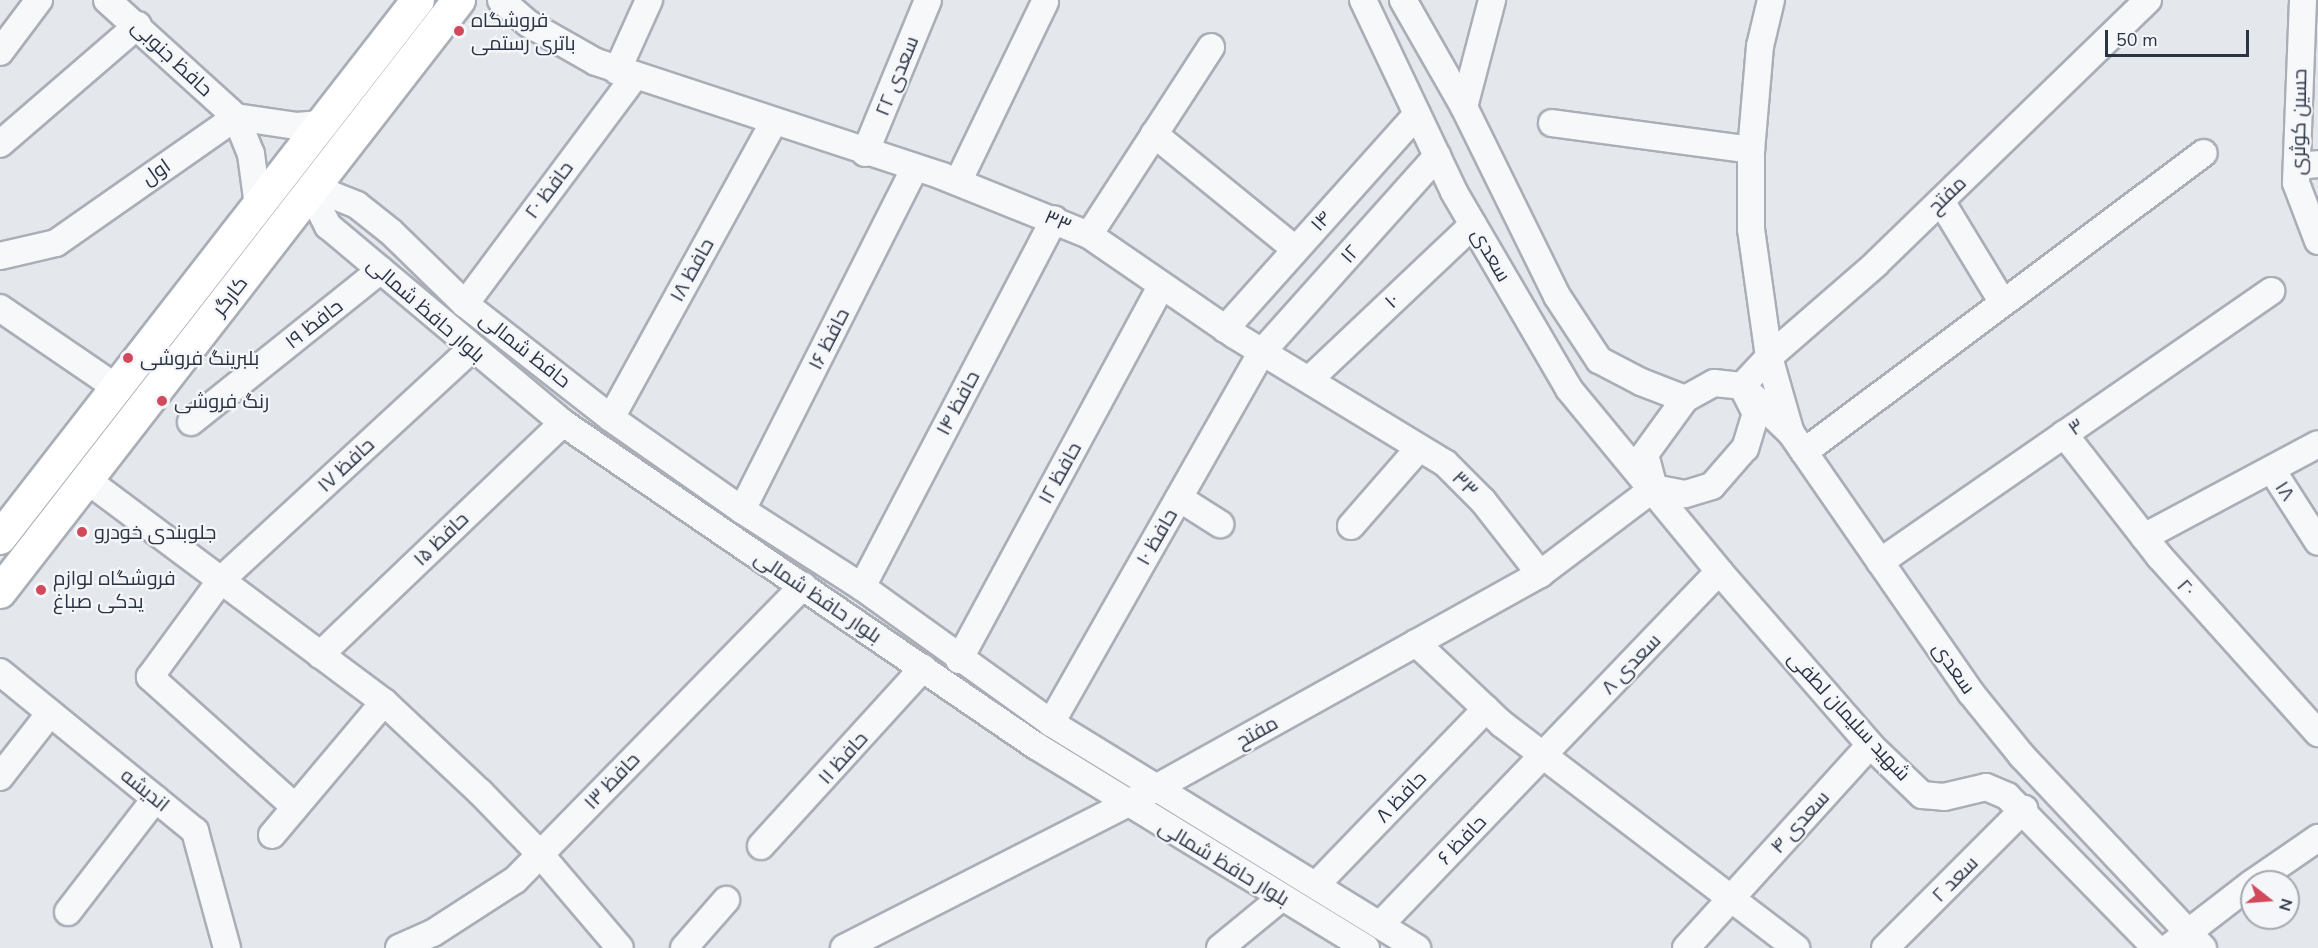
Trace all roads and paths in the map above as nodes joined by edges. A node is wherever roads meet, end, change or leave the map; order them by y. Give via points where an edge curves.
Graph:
1 (39, 0) edge
2 (107, 0) edge
3 (418, 0) edge
4 (459, 0) edge
5 (501, 0) edge
6 (649, 0) edge
7 (1363, 0) edge
8 (1403, 0) edge
9 (1492, 0) edge
10 (1771, 0) edge
11 (2148, 0) edge
12 (2303, 0) edge
13 (921, 2) edge
14 (1045, 2) dead end
15 (138, 25) junction
16 (1211, 47) dead end
17 (0, 52) edge
18 (2309, 63) edge
19 (626, 74) junction
20 (1464, 107) junction
21 (1417, 114) junction
22 (236, 117) junction
23 (773, 123) junction
24 (1552, 123) dead end
25 (321, 124) junction
26 (1154, 134) junction
27 (0, 144) edge
28 (1751, 150) junction
29 (865, 153) junction
30 (2204, 153) dead end
31 (1437, 156) junction
32 (2307, 165) edge
33 (915, 168) junction
34 (958, 182) junction
35 (311, 193) junction
36 (1941, 201) junction
37 (258, 206) junction
38 (1054, 219) junction
39 (1473, 225) junction
40 (1089, 235) junction
41 (2318, 241) edge
42 (1295, 249) junction
43 (0, 256) edge
44 (381, 270) junction
45 (1161, 287) junction
46 (2271, 291) dead end
47 (2003, 303) junction
48 (465, 304) junction
49 (0, 309) edge
50 (1225, 328) junction
51 (471, 349) junction
52 (1262, 352) junction
53 (1769, 357) junction
54 (1599, 360) junction
55 (1311, 378) junction
56 (1742, 386) junction
57 (117, 388) junction
58 (1569, 389) junction
59 (1685, 399) junction
60 (611, 418) junction
61 (191, 422) dead end
62 (563, 423) junction
63 (2064, 434) junction
64 (1797, 443) junction
65 (2318, 444) edge
66 (1419, 448) junction
67 (2272, 471) junction
68 (87, 480) junction
69 (1654, 488) junction
70 (1179, 498) junction
71 (742, 510) junction
72 (1220, 525) dead end
73 (1351, 526) dead end
74 (2144, 537) junction
75 (0, 538) edge
76 (2318, 542) edge
77 (1880, 562) junction
78 (1719, 571) junction
79 (1540, 574) junction
80 (221, 580) junction
81 (803, 586) junction
82 (862, 587) junction
83 (0, 592) edge
84 (1416, 643) junction
85 (320, 655) junction
86 (958, 660) junction
87 (923, 668) junction
88 (0, 672) edge
89 (384, 702) junction
90 (1486, 709) junction
91 (50, 713) junction
92 (1051, 723) junction
93 (2318, 733) edge
94 (1870, 745) junction
95 (1544, 756) junction
96 (0, 777) edge
97 (1154, 789) junction
98 (155, 799) junction
99 (1127, 804) junction
100 (296, 807) junction
101 (2024, 810) junction
102 (272, 835) dead end
103 (2318, 838) edge
104 (761, 846) dead end
105 (540, 854) junction
106 (2272, 870) edge
107 (1316, 885) junction
108 (2240, 896) edge
109 (1282, 897) junction
110 (1731, 899) junction
111 (726, 900) dead end
112 (68, 912) dead end
113 (1380, 925) junction
114 (2196, 940) edge
115 (220, 946) edge
116 (1358, 946) edge
117 (399, 948) edge
118 (620, 948) edge
119 (684, 948) edge
120 (844, 948) edge
121 (1220, 948) edge
122 (1417, 948) edge
123 (1686, 948) edge
124 (1796, 948) edge
125 (1885, 948) edge
126 (2156, 948) edge
127 (2169, 948) edge

1 - 17 street
2 - 15 street, حافظ جنوبی
3 - 25 main road, کارگر
4 - 35 main road, کارگر
5 - 19 street, ۳۳ via 529,24
6 - 19 street, حافظ ۲۰
7 - 21 street, سعدی
8 - 20 street, سعدی
9 - 20 street
10 - 28 street via 1760,46
11 - 36 street, مفتح
12 - 18 street, حسین کوثری
13 - 29 street, سعدی ۲۲
14 - 34 street
15 - 22 street, حافظ جنوبی
15 - 27 street
16 - 26 street
18 - 32 street, حسین کوثری
19 - 23 street, ۳۳
19 - 48 street, حافظ ۲۰
20 - 54 street, سعدی via 1557,296
21 - 31 street, سعدی
21 - 42 street, ۱۴
22 - 25 street via 276,124
22 - 37 street, حافظ جنوبی via 251,154
22 - 43 street, اول via 56,243
23 - 29 street, ۳۳
23 - 60 street, حافظ ۱۸
24 - 28 street
25 - 37 main road, کارگر
26 - 40 street
26 - 42 street
28 - 53 street via 1751,229
29 - 33 street, ۳۳
30 - 47 street
31 - 39 street, سعدی
31 - 52 street, ۱۲
32 - 41 street, حسین کوثری via 2296,183
33 - 34 street, ۳۳
33 - 71 street, حافظ ۱۶
34 - 38 street, ۳۳
35 - 44 street, بلوار حافظ شمالی via 328,226
35 - 48 street, حافظ شمالی via 330,194 357,205 391,232
35 - 68 main road, کارگر
36 - 47 street
36 - 53 street, مفتح
37 - 57 main road, کارگر
38 - 40 street, ۳۳
38 - 82 street, حافظ ۱۴
39 - 55 street, ۱۰
39 - 58 street, سعدی
40 - 45 street, ۳۳
42 - 50 street, ۱۴
44 - 51 street, بلوار حافظ شمالی
44 - 61 street, حافظ ۱۹
45 - 50 street, ۳۳
45 - 86 street, حافظ ۱۲
46 - 63 street, ۳
47 - 64 street
48 - 60 street, حافظ شمالی
49 - 57 street
50 - 52 street, ۳۳
51 - 62 street, بلوار حافظ شمالی
51 - 80 street, حافظ ۱۷
52 - 55 street, ۳۳
52 - 70 street, حافظ ۱۰
53 - 56 street, مفتح
53 - 64 street
54 - 58 street
54 - 59 street, سعدی
55 - 66 street, ۳۳
56 - 59 street via 1714,383
56 - 64 street, سعدی
56 - 69 street via 1756,413 1739,456 1712,486 1685,494
57 - 75 main road, کارگر
58 - 69 street, سعدی
59 - 69 street via 1645,454
60 - 71 street, حافظ شمالی
62 - 81 street, بلوار حافظ شمالی
62 - 85 street, حافظ ۱۵
63 - 74 street, ۲۰
63 - 77 street, ۳
64 - 77 street, سعدی
65 - 67 street
66 - 73 street
66 - 79 street, ۳۳ via 1445,463 1460,478
67 - 74 street
67 - 76 street, ۱۸
68 - 80 street
68 - 83 main road, کارگر
69 - 78 street, شهید سلیمان لطفی
69 - 79 street, مفتح
70 - 72 street
70 - 92 street, حافظ ۱۰
71 - 82 street, بلوار حافظ شمالی
74 - 93 street, ۲۰
77 - 114 street, سعدی via 1971,693 2022,756
78 - 94 street, شهید سلیمان لطفی
78 - 95 street, سعدی ۸
79 - 84 street, مفتح
80 - 85 street
80 - 100 street, حافظ ۱۷ via 150,677
81 - 87 street, بلوار حافظ شمالی
81 - 105 street, حافظ ۱۳
82 - 86 street, بلوار حافظ شمالی
84 - 90 street
84 - 97 street, مفتح
85 - 89 street
86 - 92 street, بلوار حافظ شمالی
87 - 99 street, بلوار حافظ شمالی
87 - 104 street, حافظ ۱۱
88 - 91 street, اندیشه
89 - 100 street
89 - 105 street
90 - 95 street
90 - 107 street, حافظ ۸
91 - 96 street
91 - 98 street, اندیشه
92 - 97 street, بلوار حافظ شمالی
94 - 101 street, شهید سلیمان لطفی via 1922,795 1944,797 1986,787
94 - 110 street, سعدی ۴
95 - 110 street
95 - 113 street, حافظ ۶
97 - 99 street, مفتح
97 - 107 street, بلوار حافظ شمالی
98 - 112 street
98 - 115 street, اندیشه via 195,831
99 - 109 street, بلوار حافظ شمالی
99 - 120 street, مفتح
100 - 102 street
101 - 125 street, سعد ۲
101 - 126 street, شهید سلیمان لطفی
103 - 106 street
105 - 117 street, حافظ ۱۳ via 514,880 433,933
105 - 118 street
107 - 113 street, بلوار حافظ شمالی
108 - 114 street
109 - 116 street, بلوار حافظ شمالی
109 - 121 street
110 - 123 street, سعدی ۴
110 - 124 street
111 - 119 street
113 - 122 street, بلوار حافظ شمالی
114 - 127 street

